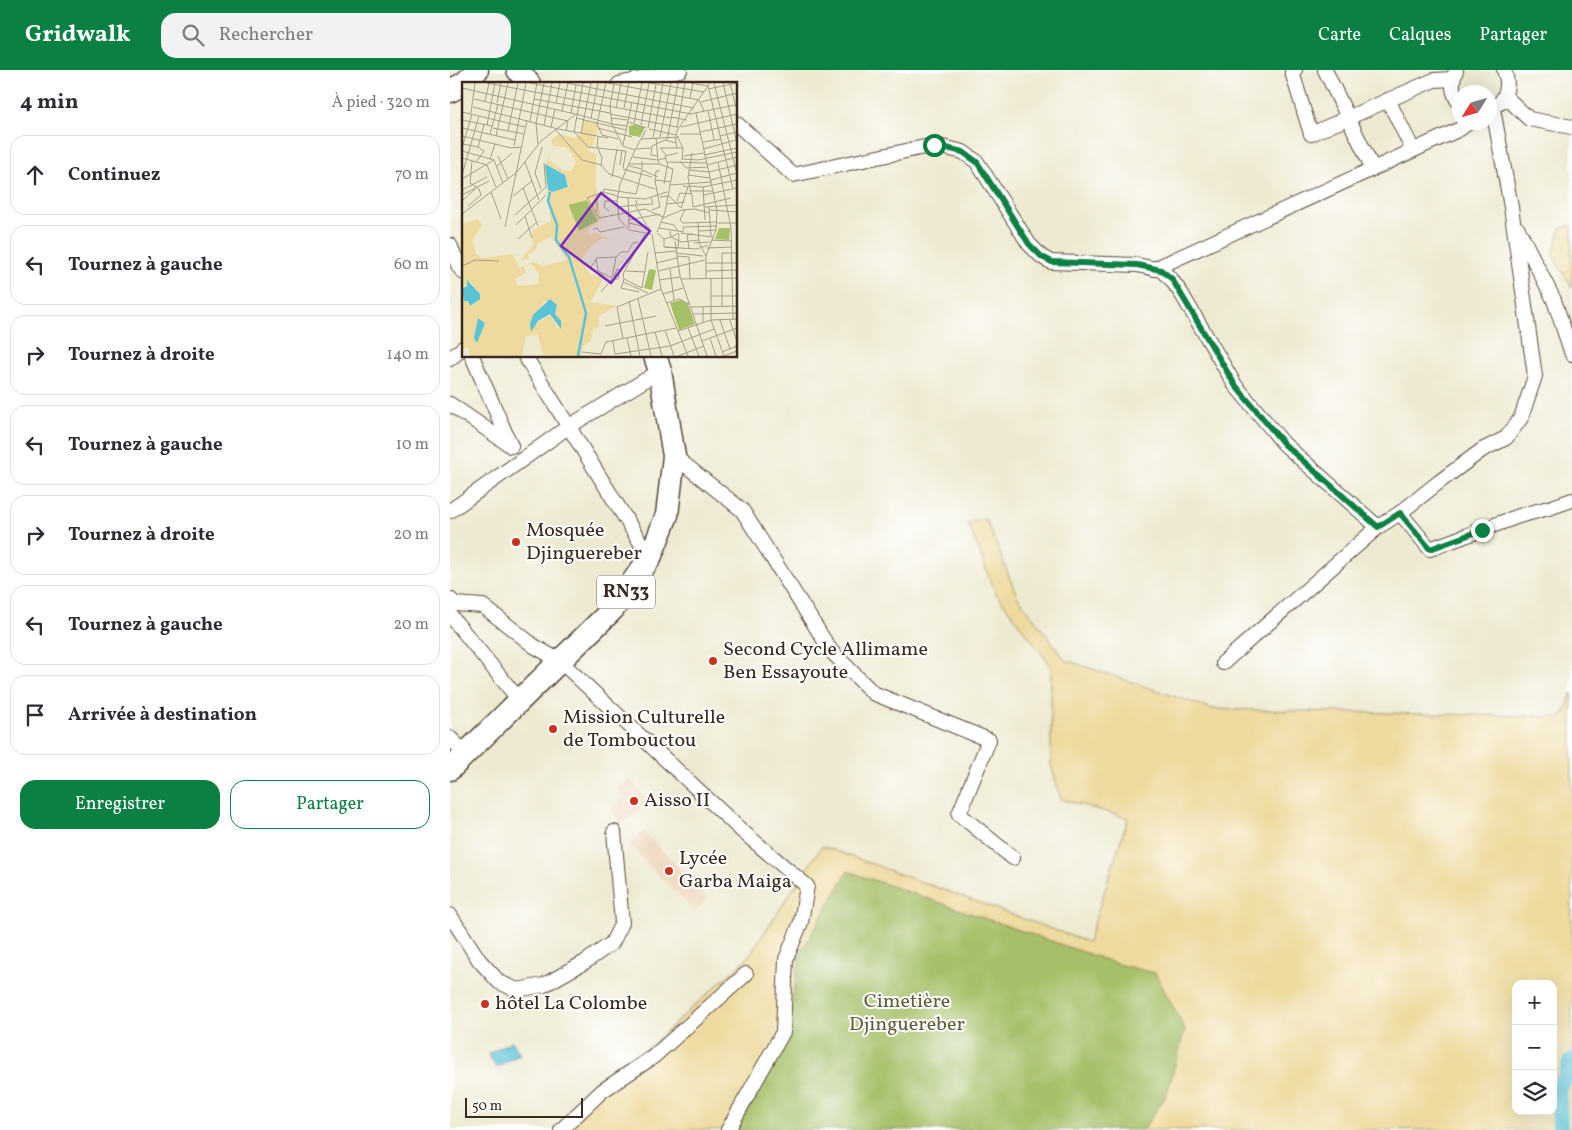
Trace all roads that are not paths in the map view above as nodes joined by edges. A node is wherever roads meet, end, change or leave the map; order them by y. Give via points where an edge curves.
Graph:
1 (477, 70) edge
2 (518, 70) edge
3 (680, 70) edge
4 (1295, 70) edge
5 (1325, 70) edge
6 (1504, 70) edge
7 (1455, 74) edge
8 (466, 82) edge
9 (528, 82) edge
10 (628, 82) edge
11 (462, 85) edge
12 (450, 92) edge
13 (1505, 96) junction
14 (1388, 100) junction
15 (1497, 106) edge
16 (1348, 117) junction
17 (738, 125) edge
18 (1572, 127) edge
19 (1458, 130) edge
20 (1495, 130) edge
21 (1413, 150) junction
22 (1373, 169) junction
23 (1513, 219) junction
24 (450, 245) edge
25 (1154, 269) junction
26 (462, 271) edge
27 (462, 349) edge
28 (1572, 354) edge
29 (473, 358) edge
30 (527, 358) edge
31 (450, 359) edge
32 (657, 364) edge
33 (450, 404) edge
34 (568, 427) junction
35 (511, 446) junction
36 (526, 456) junction
37 (674, 456) junction
38 (1572, 500) edge
39 (450, 511) edge
40 (1400, 513) junction
41 (1378, 527) junction
42 (650, 558) junction
43 (450, 599) edge
44 (450, 616) edge
45 (560, 661) junction
46 (1223, 663) dead end
47 (520, 701) junction
48 (450, 738) edge
49 (458, 761) edge
50 (614, 832) dead end
51 (1014, 858) dead end
52 (450, 916) edge
53 (746, 974) dead end
54 (561, 1130) edge
55 (728, 1130) edge

1 - 8 main road
2 - 9 main road
3 - 10 street
4 - 16 street via 1292,72 1311,134
5 - 16 street
6 - 13 street via 1508,87
7 - 14 street
11 - 12 main road
13 - 15 street
13 - 18 street via 1529,120
14 - 16 street
14 - 21 street
16 - 22 street
17 - 25 street via 793,175 934,145 963,152 977,162 1029,244 1042,257 1052,262 1137,265
19 - 21 street
20 - 23 street
21 - 22 street
22 - 25 street
23 - 28 street via 1554,300
23 - 40 street via 1535,376 1521,418 1506,438 1482,450
24 - 26 street
25 - 41 street via 1161,270 1172,279 1235,385 1284,444
27 - 31 street
29 - 35 street
30 - 34 street
32 - 34 street
32 - 37 main road, RN33
33 - 35 street
34 - 36 street
34 - 42 street
35 - 36 street
36 - 39 street
37 - 42 main road, RN33 via 666,515
37 - 51 street via 742,510 831,651 873,693 989,740 960,814
38 - 40 street via 1430,549
40 - 41 street
41 - 46 street
42 - 45 main road, RN33 via 613,608
43 - 45 street via 455,604 483,606 534,646
44 - 47 street
45 - 47 main road, RN33
45 - 55 street via 742,831 807,886 801,922 786,959 783,1032
47 - 49 main road, RN33
48 - 49 street
50 - 52 street via 622,922 612,943 544,985 517,990 499,982 479,960
53 - 54 street via 654,1057 602,1091

